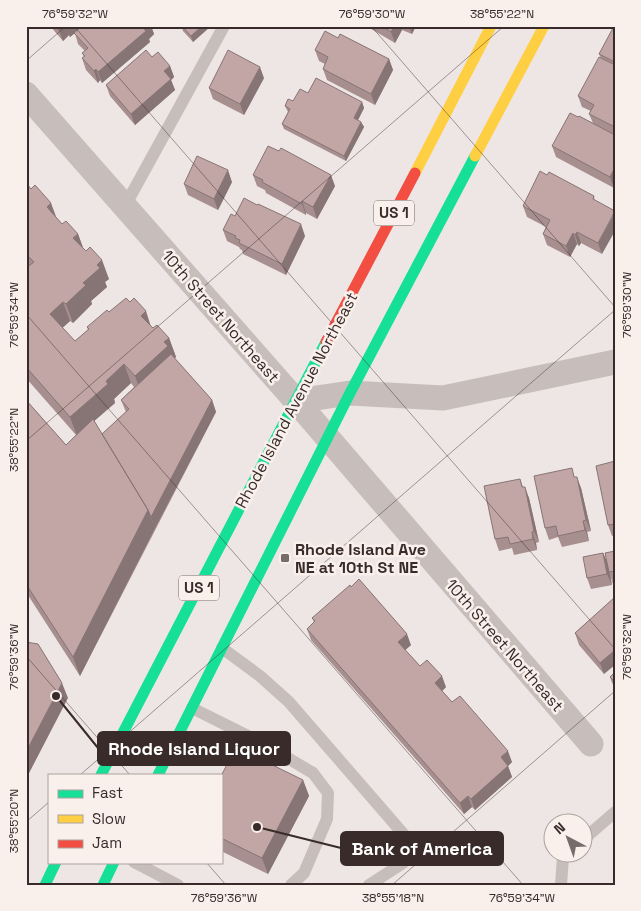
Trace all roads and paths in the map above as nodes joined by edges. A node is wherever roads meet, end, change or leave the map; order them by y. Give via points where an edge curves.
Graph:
1 (224, 26) edge
2 (491, 26) edge
3 (544, 26) edge
4 (26, 94) edge
5 (126, 206) junction
6 (615, 362) edge
7 (350, 393) junction
8 (296, 400) junction
9 (328, 438) junction
10 (222, 648) junction
11 (192, 708) junction
12 (591, 744) dead end
13 (102, 774) edge
14 (159, 774) edge
15 (615, 812) edge
16 (594, 830) edge
17 (55, 864) edge
18 (113, 864) edge
19 (138, 864) edge
20 (563, 864) edge
21 (45, 885) edge
22 (103, 885) edge
23 (178, 885) edge
24 (291, 885) edge
25 (369, 885) edge
26 (562, 885) edge

1 - 5 lane
2 - 8 main road, Rhode Island Avenue Northeast / US 1
3 - 7 main road, US 1
4 - 5 street, 10th Street Northeast
5 - 8 street, 10th Street Northeast
6 - 7 street via 443,398
7 - 8 street
7 - 9 main road, US 1
8 - 9 street, 10th Street Northeast
8 - 13 main road, Rhode Island Avenue Northeast / US 1
9 - 10 main road, US 1
9 - 12 street, 10th Street Northeast
10 - 11 main road, US 1
10 - 25 lane via 289,702 406,837 411,850 403,863
11 - 14 main road, US 1
11 - 24 lane via 313,773 328,793 327,819 304,873
15 - 16 lane
17 - 21 main road
18 - 22 main road
19 - 23 lane
20 - 26 lane

